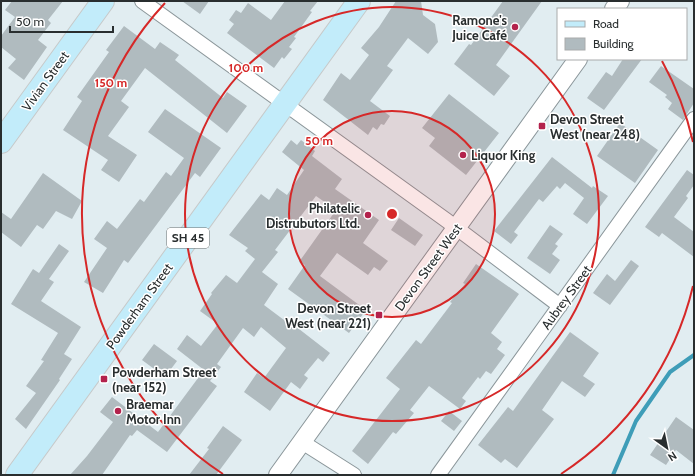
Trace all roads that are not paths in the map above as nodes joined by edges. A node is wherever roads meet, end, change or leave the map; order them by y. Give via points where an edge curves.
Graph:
1 (103, 1) edge
2 (142, 1) edge
3 (359, 1) edge
4 (577, 60) edge
5 (285, 104) junction
6 (694, 119) edge
7 (1, 142) edge
8 (456, 228) junction
9 (560, 306) junction
10 (302, 442) junction
11 (17, 475) edge
12 (278, 475) edge
13 (354, 475) edge
14 (438, 475) edge

1 - 7 main road, Vivian Street
2 - 5 street
3 - 5 main road, Powderham Street / SH 45
4 - 8 street, Devon Street West
5 - 8 street
5 - 11 main road, Powderham Street / SH 45
6 - 9 street, Aubrey Street
8 - 9 street
8 - 10 street, Devon Street West
9 - 14 street, Aubrey Street
10 - 12 street, Devon Street West
10 - 13 street

